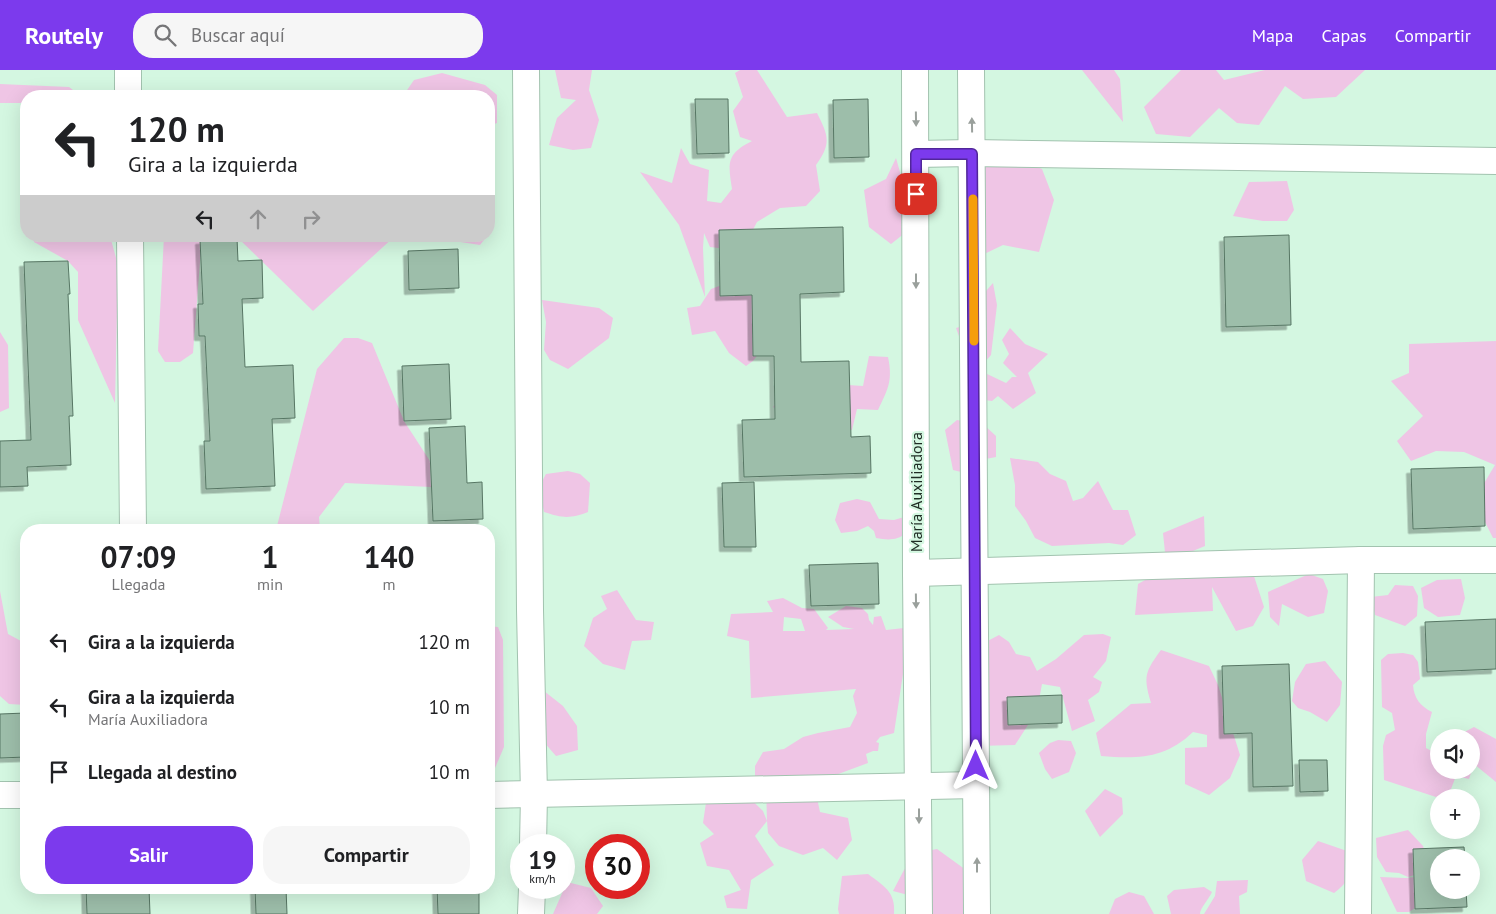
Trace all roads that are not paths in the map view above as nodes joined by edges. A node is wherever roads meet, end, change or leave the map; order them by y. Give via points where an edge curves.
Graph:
1 (128, 70) edge
2 (526, 70) edge
3 (915, 70) edge
4 (971, 70) edge
5 (128, 90) edge
6 (916, 154) junction
7 (972, 154) junction
8 (1496, 161) edge
9 (130, 242) edge
10 (133, 524) edge
11 (1361, 560) junction
12 (1496, 560) edge
13 (975, 572) junction
14 (916, 573) junction
15 (976, 785) junction
16 (919, 787) junction
17 (534, 794) junction
18 (0, 795) edge
19 (20, 795) edge
20 (495, 795) edge
21 (533, 834) edge
22 (532, 899) edge
23 (531, 914) edge
24 (919, 914) edge
25 (977, 914) edge
26 (1358, 914) edge

1 - 5 street
2 - 17 street
3 -> 6 street, María Auxiliadora
7 -> 4 street
6 - 7 street
6 -> 14 street, María Auxiliadora
7 - 8 street
7 - 13 street
9 - 10 street
11 - 12 street
11 - 13 street
11 - 26 street
13 - 14 street
13 - 15 street
14 -> 16 street, María Auxiliadora
15 - 16 street
25 -> 15 street
16 - 17 street
16 -> 24 street, María Auxiliadora
17 - 20 street
17 - 21 street
18 - 19 street
22 - 23 street

